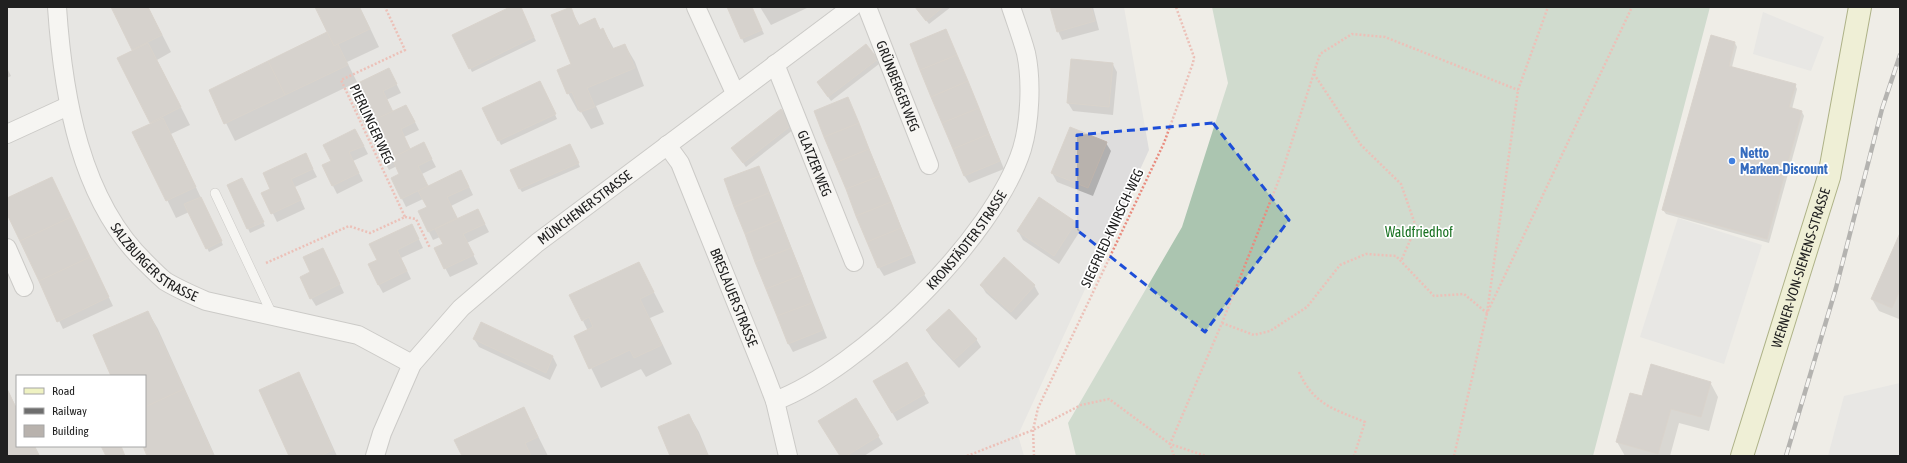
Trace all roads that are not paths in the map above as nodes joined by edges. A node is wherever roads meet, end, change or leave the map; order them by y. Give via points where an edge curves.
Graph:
1 (57, 7) edge
2 (696, 7) edge
3 (852, 7) edge
4 (867, 7) edge
5 (1011, 7) edge
6 (1860, 7) edge
7 (775, 64) junction
8 (735, 93) junction
9 (68, 106) junction
10 (7, 134) edge
11 (667, 145) junction
12 (929, 165) dead end
13 (215, 193) dead end
14 (7, 248) edge
15 (854, 262) dead end
16 (24, 286) dead end
17 (269, 315) junction
18 (412, 364) junction
19 (775, 401) junction
20 (375, 456) edge
21 (788, 456) edge
22 (1742, 456) edge

1 - 9 street, SALZBURGER STRASSE
2 - 8 street
3 - 7 street, MÜNCHENER STRASSE
4 - 12 street, GRÜNBERGER WEG
5 - 19 street, KRONSTÄDTER STRASSE via 1026,54 1030,106 1022,149 1003,193 971,240 891,323 838,366 791,395
6 - 22 street, WERNER-VON-SIEMENS-STRASSE via 1829,177
7 - 8 street, MÜNCHENER STRASSE
7 - 15 street, GLATZER WEG
8 - 11 street, MÜNCHENER STRASSE
9 - 10 street
9 - 17 street, SALZBURGER STRASSE via 98,196 116,229 135,253 164,280 186,293 206,301
11 - 18 street, MÜNCHENER STRASSE via 537,243 461,308
11 - 19 street, BRESLAUER STRASSE via 680,163
13 - 17 lane via 270,310
14 - 16 street
17 - 18 street, SALZBURGER STRASSE via 358,334
18 - 20 street, MÜNCHENER STRASSE via 382,433
19 - 21 street, BRESLAUER STRASSE

